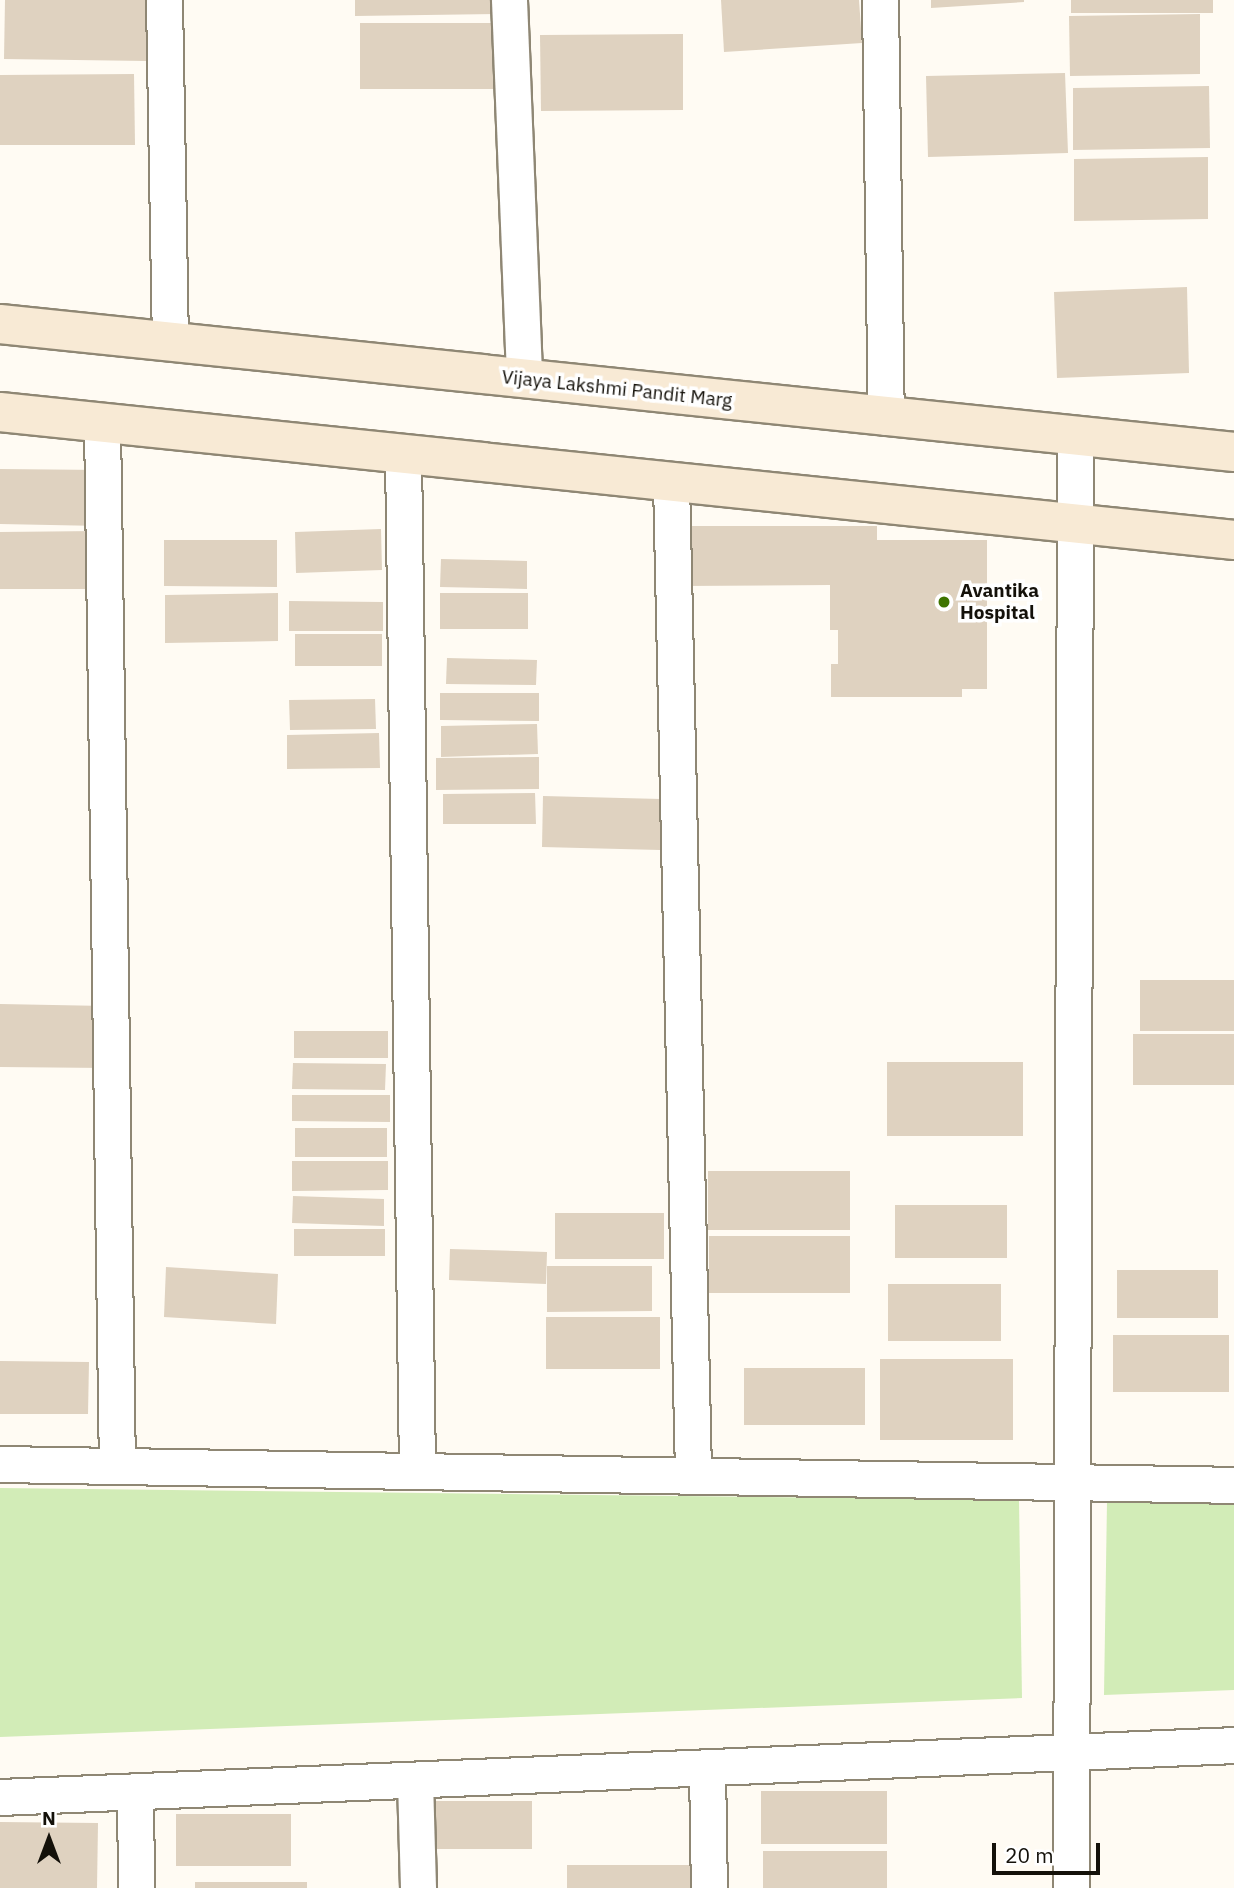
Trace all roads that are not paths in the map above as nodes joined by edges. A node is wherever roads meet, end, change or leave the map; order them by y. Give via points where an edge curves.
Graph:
1 (164, 0) edge
2 (509, 0) edge
3 (880, 0) edge
4 (0, 324) edge
5 (170, 342) junction
6 (524, 379) junction
7 (0, 412) edge
8 (886, 417) junction
9 (102, 423) junction
10 (1075, 436) junction
11 (1234, 452) edge
12 (403, 454) junction
13 (671, 481) junction
14 (1073, 523) junction
15 (1234, 540) edge
16 (0, 1464) edge
17 (117, 1466) junction
18 (416, 1471) junction
19 (693, 1476) junction
20 (1072, 1482) junction
21 (1234, 1485) edge
22 (1234, 1745) edge
23 (1071, 1752) junction
24 (707, 1767) junction
25 (415, 1780) junction
26 (135, 1791) junction
27 (0, 1797) edge
28 (136, 1888) edge
29 (418, 1888) edge
30 (709, 1888) edge
31 (1071, 1888) edge

1 - 5 street
2 - 6 street
3 - 8 street
4 - 5 street, Vijaya Lakshmi Pandit Marg
5 - 6 street, Vijaya Lakshmi Pandit Marg
6 - 8 street, Vijaya Lakshmi Pandit Marg
7 - 9 street
8 - 10 street, Vijaya Lakshmi Pandit Marg
9 - 12 street
9 - 17 street
10 - 11 street, Vijaya Lakshmi Pandit Marg
10 - 14 street
12 - 13 street
12 - 18 street
13 - 14 street
13 - 19 street
14 - 15 street
14 - 20 street
16 - 17 street
17 - 18 street
18 - 19 street
19 - 20 street
20 - 21 street
20 - 23 street
22 - 23 street
23 - 24 street
23 - 31 street
24 - 25 street
24 - 30 street
25 - 26 street
25 - 29 street
26 - 27 street
26 - 28 street

